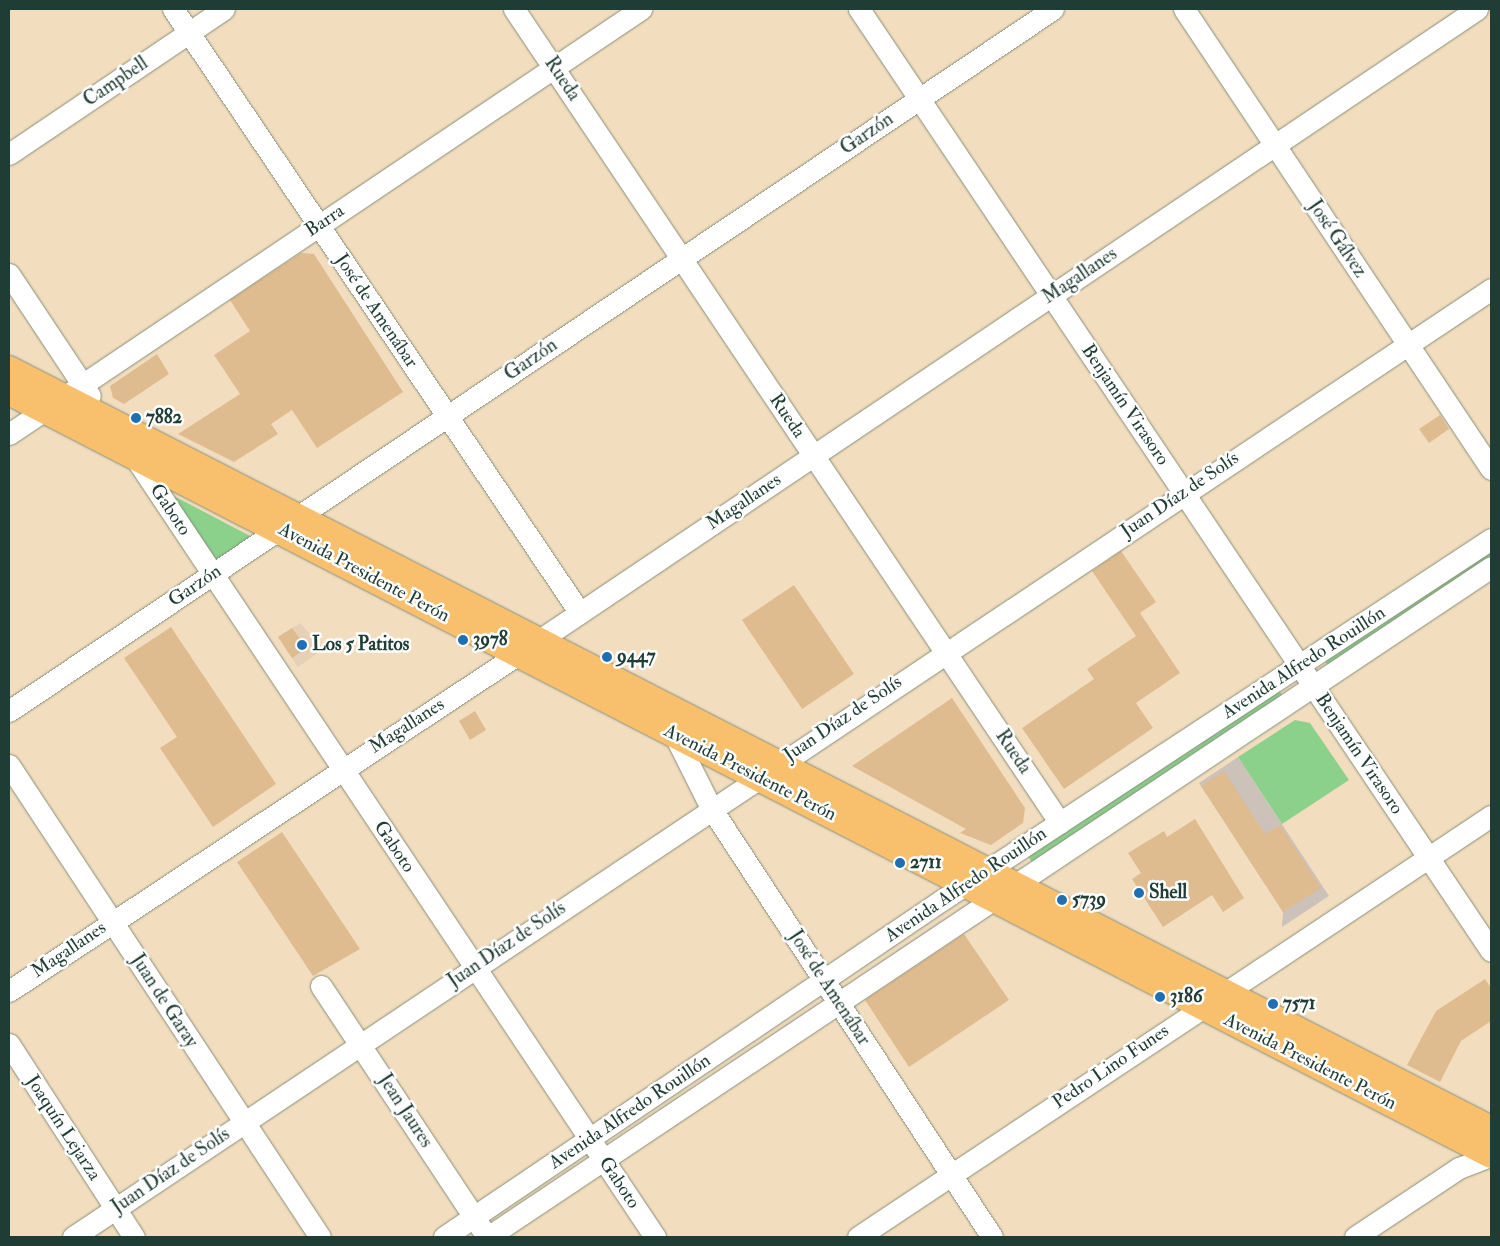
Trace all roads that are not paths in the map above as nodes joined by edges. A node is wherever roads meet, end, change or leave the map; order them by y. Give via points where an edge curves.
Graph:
1 (173, 9) edge
2 (224, 9) edge
3 (514, 9) edge
4 (641, 9) edge
5 (858, 9) edge
6 (1053, 9) edge
7 (1184, 9) edge
8 (1477, 9) edge
9 (189, 33) junction
10 (554, 68) junction
11 (919, 99) junction
12 (1275, 145) junction
13 (9, 154) edge
14 (319, 225) junction
15 (682, 259) junction
16 (9, 274) edge
17 (1491, 289) edge
18 (1051, 296) junction
19 (1408, 344) junction
20 (9, 369) edge
21 (9, 392) edge
22 (64, 397) junction
23 (448, 417) junction
24 (9, 434) edge
25 (814, 455) junction
26 (133, 456) junction
27 (1491, 469) edge
28 (1184, 493) junction
29 (290, 523) junction
30 (1491, 539) edge
31 (1491, 567) edge
32 (213, 574) junction
33 (580, 613) junction
34 (529, 647) junction
35 (945, 651) junction
36 (1300, 665) junction
37 (1313, 685) junction
38 (9, 711) edge
39 (674, 734) junction
40 (9, 765) edge
41 (342, 768) junction
42 (767, 770) junction
43 (711, 808) junction
44 (1491, 816) edge
45 (1060, 822) junction
46 (1429, 858) junction
47 (976, 878) junction
48 (1003, 891) junction
49 (112, 921) junction
50 (1491, 951) edge
51 (474, 967) junction
52 (824, 981) junction
53 (321, 986) dead end
54 (9, 991) edge
55 (1212, 999) junction
56 (838, 1002) junction
57 (9, 1044) edge
58 (360, 1044) junction
59 (244, 1122) junction
60 (1491, 1129) edge
61 (589, 1139) junction
62 (1491, 1155) edge
63 (603, 1160) junction
64 (951, 1174) junction
65 (116, 1209) junction
66 (474, 1217) junction
67 (73, 1237) edge
68 (134, 1237) edge
69 (320, 1237) edge
70 (444, 1237) edge
71 (488, 1237) edge
72 (655, 1237) edge
73 (858, 1237) edge
74 (992, 1237) edge
75 (1355, 1237) edge

1 - 9 street, José de Amenábar
2 - 9 street, Campbell
3 - 10 street, Rueda
4 - 10 street, Barra
5 - 11 street, Benjamín Virasoro
6 - 11 street, Garzón
7 - 12 street, José Gálvez
8 - 12 street, Magallanes
9 - 13 street, Campbell
9 - 14 street, José de Amenábar
10 - 14 street, Barra
10 - 15 street, Rueda
11 - 15 street, Garzón
11 - 18 street, Benjamín Virasoro
12 - 18 street, Magallanes
12 - 19 street, José Gálvez
14 - 22 street, Barra
14 - 23 street, José de Amenábar
15 - 23 street, Garzón
15 - 25 street, Rueda
16 - 22 street
17 - 19 street, Juan Díaz de Solís
18 - 25 street, Magallanes
18 - 28 street, Benjamín Virasoro
19 - 27 street, José Gálvez
19 - 28 street, Juan Díaz de Solís
20 - 22 main road, Avenida Presidente Perón
21 - 22 main road, Avenida Presidente Perón
22 - 24 street, Barra
22 - 26 main road, Avenida Presidente Perón
22 - 29 main road, Avenida Presidente Perón
23 - 29 street, Garzón
23 - 33 street, José de Amenábar
25 - 33 street, Magallanes
25 - 35 street, Rueda
26 - 29 main road, Avenida Presidente Perón
26 - 32 street, Gaboto
28 - 35 street, Juan Díaz de Solís
28 - 36 street, Benjamín Virasoro
29 - 32 street, Garzón
29 - 34 main road, Avenida Presidente Perón
30 - 36 street, Avenida Alfredo Rouillón
31 - 37 street, Avenida Alfredo Rouillón
32 - 38 street, Garzón
32 - 41 street, Gaboto
33 - 34 street, Magallanes
34 - 39 main road, Avenida Presidente Perón
34 - 41 street, Magallanes
34 - 42 main road, Avenida Presidente Perón
35 - 42 street, Juan Díaz de Solís
35 - 45 street, Rueda
36 - 37 street, Benjamín Virasoro
36 - 45 street, Avenida Alfredo Rouillón
37 - 46 street, Benjamín Virasoro
37 - 48 street, Avenida Alfredo Rouillón
39 - 42 main road, Avenida Presidente Perón
39 - 43 street, José de Amenábar
40 - 49 street, Juan de Garay
41 - 49 street, Magallanes
41 - 51 street, Gaboto
42 - 43 street, Juan Díaz de Solís
42 - 47 main road, Avenida Presidente Perón
43 - 51 street, Juan Díaz de Solís
43 - 52 street, José de Amenábar
44 - 46 street, Pedro Lino Funes
45 - 47 street, Avenida Alfredo Rouillón
46 - 50 street, Benjamín Virasoro
46 - 55 street, Pedro Lino Funes
47 - 48 main road, Avenida Presidente Perón
47 - 52 street, Avenida Alfredo Rouillón
48 - 55 main road, Avenida Presidente Perón
48 - 56 street, Avenida Alfredo Rouillón
49 - 54 street, Magallanes
49 - 59 street, Juan de Garay
51 - 58 street, Juan Díaz de Solís
51 - 61 street, Gaboto
52 - 56 street, José de Amenábar
52 - 61 street, Avenida Alfredo Rouillón
53 - 58 street, Jean Jaures
55 - 60 main road, Avenida Presidente Perón
55 - 62 main road, Avenida Presidente Perón
55 - 64 street, Pedro Lino Funes
56 - 63 street, Avenida Alfredo Rouillón
56 - 64 street, José de Amenábar
57 - 65 street, Joaquín Lejarza
58 - 59 street, Juan Díaz de Solís
58 - 66 street, Jean Jaures
59 - 65 street, Juan Díaz de Solís
59 - 69 street, Juan de Garay
61 - 63 street, Gaboto
61 - 66 street, Avenida Alfredo Rouillón
62 - 75 street via 1459,1168
63 - 71 street, Avenida Alfredo Rouillón
63 - 72 street, Gaboto
64 - 73 street, Pedro Lino Funes
64 - 74 street, José de Amenábar
65 - 67 street, Juan Díaz de Solís
65 - 68 street, Joaquín Lejarza
66 - 70 street, Avenida Alfredo Rouillón
66 - 71 street, Jean Jaures

